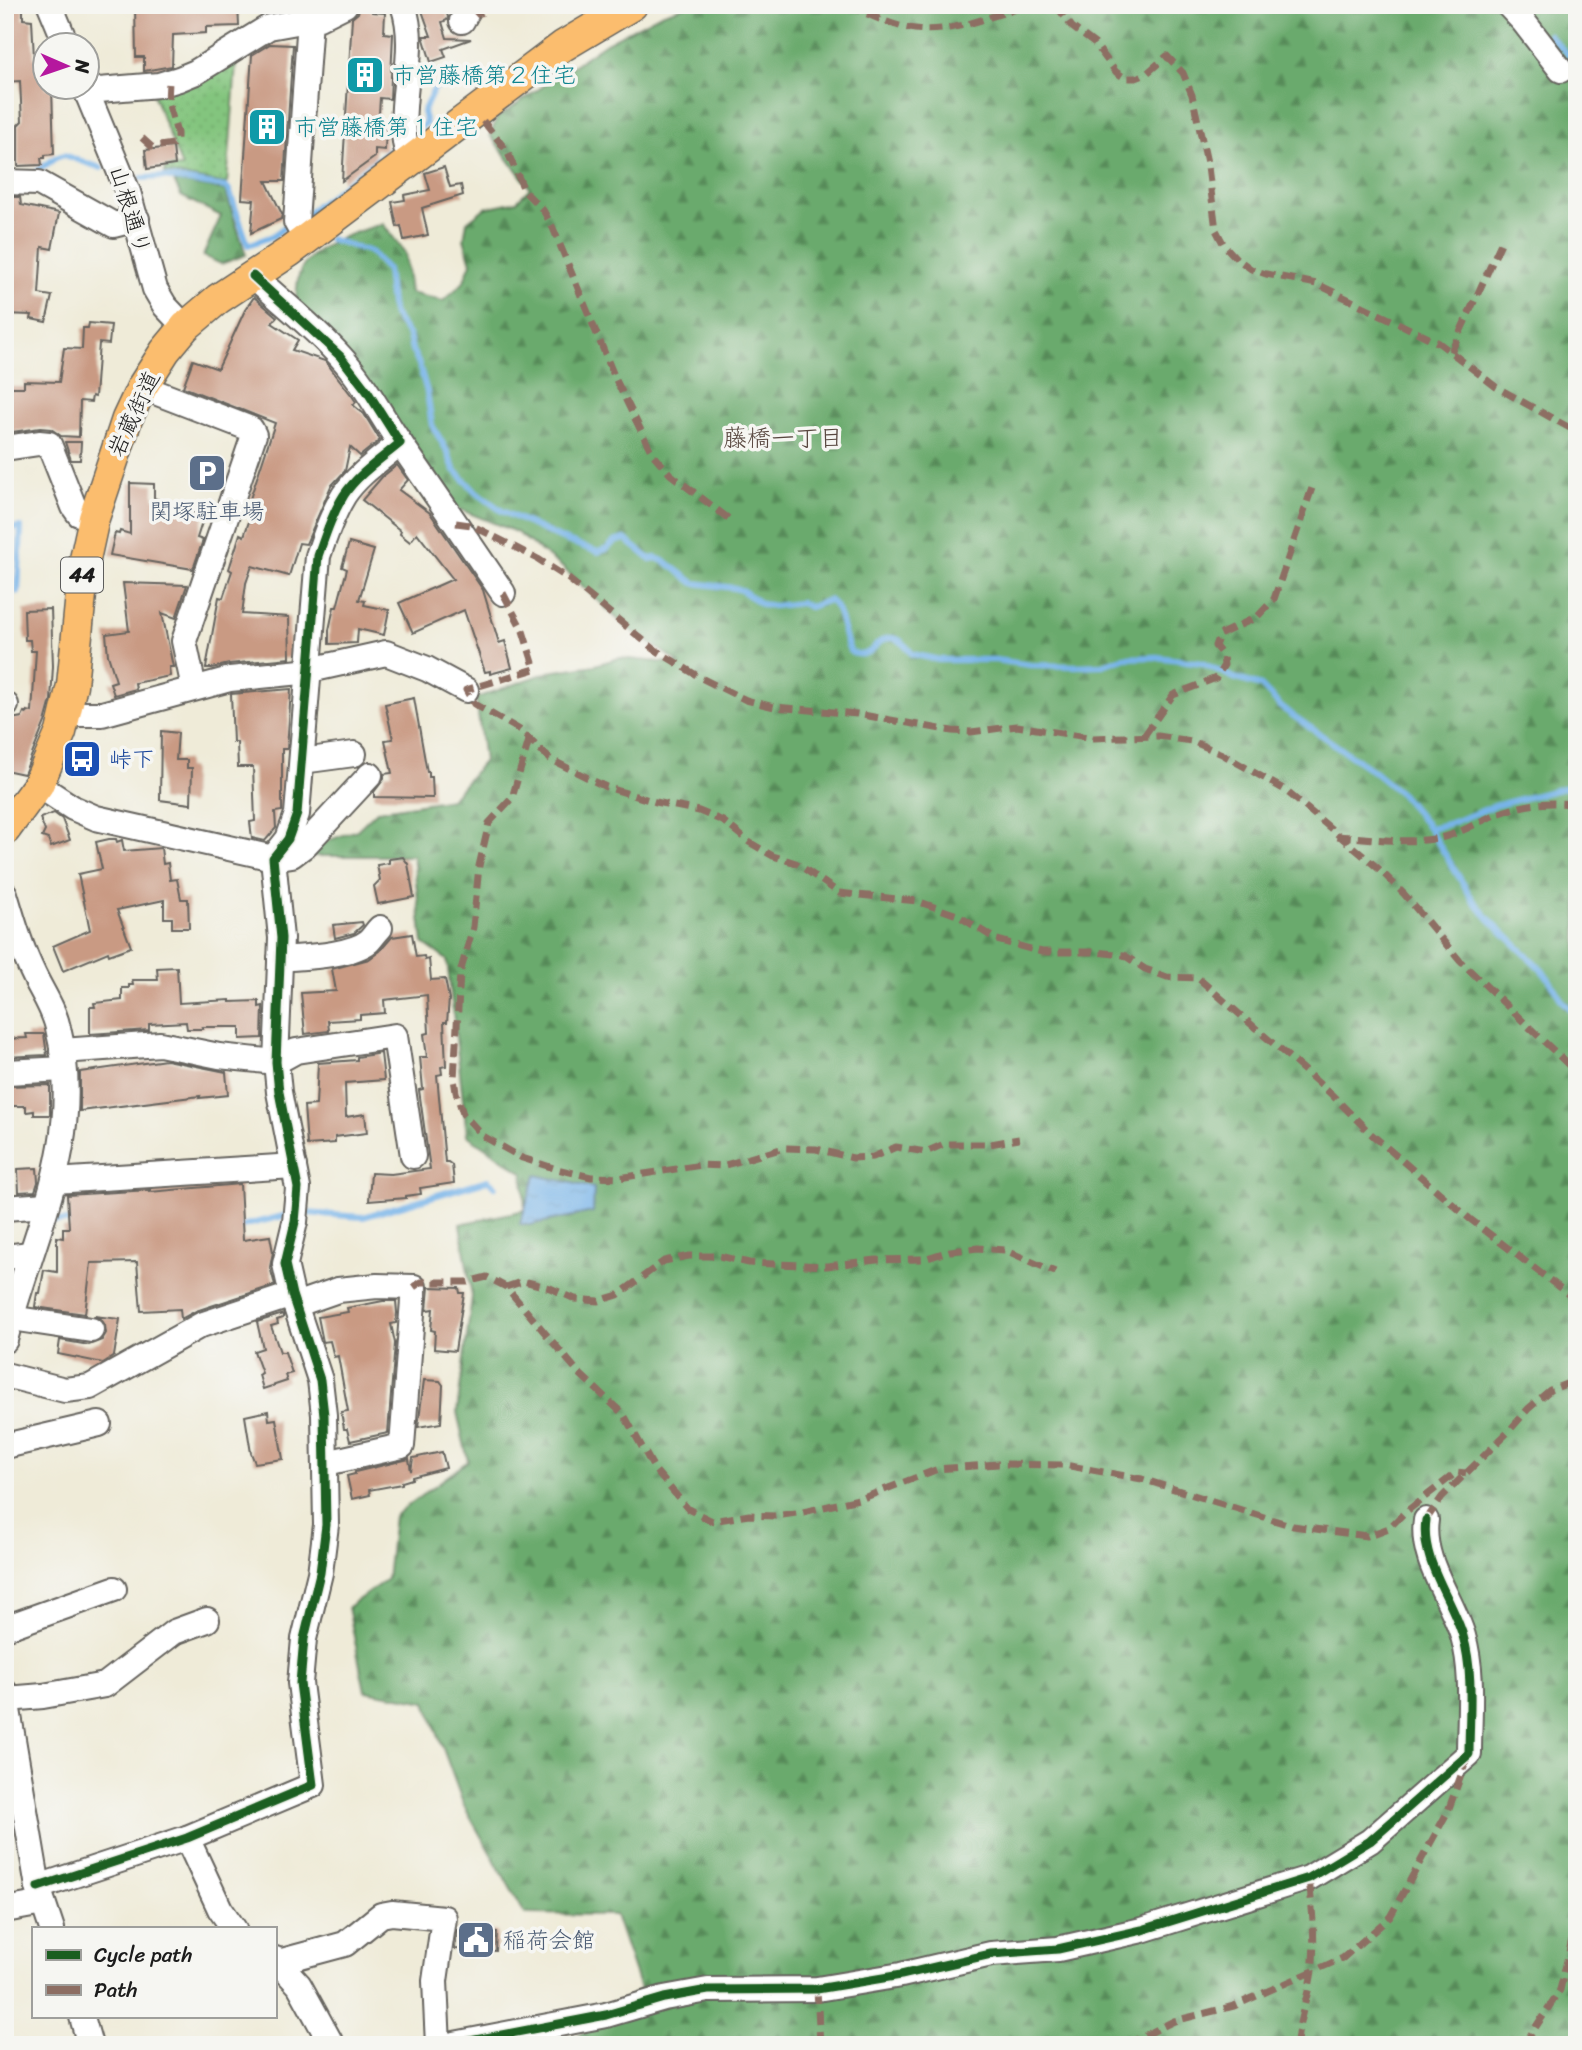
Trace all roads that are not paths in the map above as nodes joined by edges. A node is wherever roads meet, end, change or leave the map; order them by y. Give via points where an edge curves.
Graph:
1 (50, 5) edge
2 (345, 5) edge
3 (404, 5) edge
4 (632, 5) edge
5 (1507, 5) edge
6 (310, 19) junction
7 (61, 32) edge
8 (1561, 70) dead end
9 (102, 90) edge
10 (91, 102) edge
11 (410, 161) junction
12 (5, 182) edge
13 (137, 219) junction
14 (306, 240) junction
15 (253, 276) junction
16 (186, 327) junction
17 (142, 387) junction
18 (400, 443) junction
19 (5, 448) edge
20 (94, 517) junction
21 (503, 593) dead end
22 (307, 671) junction
23 (194, 688) junction
24 (466, 690) dead end
25 (67, 714) junction
26 (354, 754) dead end
27 (302, 761) junction
28 (370, 775) dead end
29 (37, 785) junction
30 (5, 830) edge
31 (273, 858) junction
32 (5, 894) edge
33 (380, 928) dead end
34 (280, 959) junction
35 (17, 962) edge
36 (63, 1060) junction
37 (276, 1062) junction
38 (7, 1072) dead end
39 (413, 1157) dead end
40 (294, 1166) junction
41 (54, 1181) junction
42 (46, 1205) junction
43 (5, 1208) edge
44 (30, 1254) junction
45 (5, 1257) edge
46 (293, 1300) junction
47 (8, 1329) edge
48 (91, 1330) dead end
49 (5, 1375) edge
50 (99, 1424) dead end
51 (5, 1446) edge
52 (326, 1463) junction
53 (1426, 1520) dead end
54 (101, 1588) dead end
55 (207, 1620) dead end
56 (5, 1628) edge
57 (6, 1695) edge
58 (187, 1838) junction
59 (41, 1895) junction
60 (5, 1910) edge
61 (51, 1927) edge
62 (233, 1927) edge
63 (276, 1961) edge
64 (82, 2018) edge
65 (90, 2045) edge
66 (332, 2045) edge
67 (438, 2045) edge
68 (449, 2045) edge

1 - 7 street
2 - 6 street
3 - 11 street via 409,27 403,142
4 - 11 main road, 岩蔵街道 / 44 via 563,46
5 - 8 street
6 - 9 street via 269,27 178,79
6 - 14 street via 296,222
10 - 13 street, 山根通り
11 - 14 main road, 岩蔵街道 / 44
12 - 13 street via 39,183 114,225
13 - 16 street, 山根通り via 155,289
14 - 15 main road, 岩蔵街道 / 44
15 - 16 main road, 岩蔵街道 / 44
15 - 18 street via 340,356
16 - 17 main road, 岩蔵街道 / 44
17 - 20 main road, 岩蔵街道 / 44
17 - 23 street via 251,429 254,435 184,641
18 - 21 street
18 - 22 street via 344,495 343,520 318,556
19 - 20 street via 49,444 79,514
20 - 25 main road, 岩蔵街道 / 44 via 84,564
22 - 23 street via 230,679
22 - 24 street via 386,653 411,673 427,669
22 - 27 street
23 - 25 street via 102,714
25 - 29 main road, 岩蔵街道 / 44
26 - 27 street
27 - 31 street via 294,826
28 - 31 street via 297,852
29 - 30 main road, 岩蔵街道 / 44
29 - 31 street via 96,818 236,842
31 - 34 street
32 - 35 street
33 - 34 street via 357,947
34 - 37 street
35 - 36 street via 56,1020
36 - 37 street via 160,1045
36 - 38 street
36 - 41 street via 65,1125
37 - 39 street via 296,1051 395,1036
37 - 40 street
40 - 41 street
40 - 46 street via 298,1204 285,1264
41 - 42 street
42 - 43 street
42 - 44 street
44 - 45 street
44 - 47 street
46 - 49 street via 201,1325 90,1387 65,1390
46 - 52 street via 320,1380
46 - 52 street via 338,1290 414,1287 402,1446
47 - 48 street
50 - 51 street
52 - 58 street via 324,1549 301,1671 313,1785
53 - 68 street via 1426,1546 1464,1636 1469,1754 1370,1841 1309,1878 1142,1930 1058,1949 991,1954 817,1989 708,1990
54 - 56 street
55 - 57 street via 174,1632 105,1685 43,1696
57 - 59 street
58 - 59 street
58 - 62 street
59 - 60 street
59 - 61 street
63 - 66 street via 299,1985
63 - 67 street via 345,1944 381,1915 444,1918 435,1981
64 - 65 street

